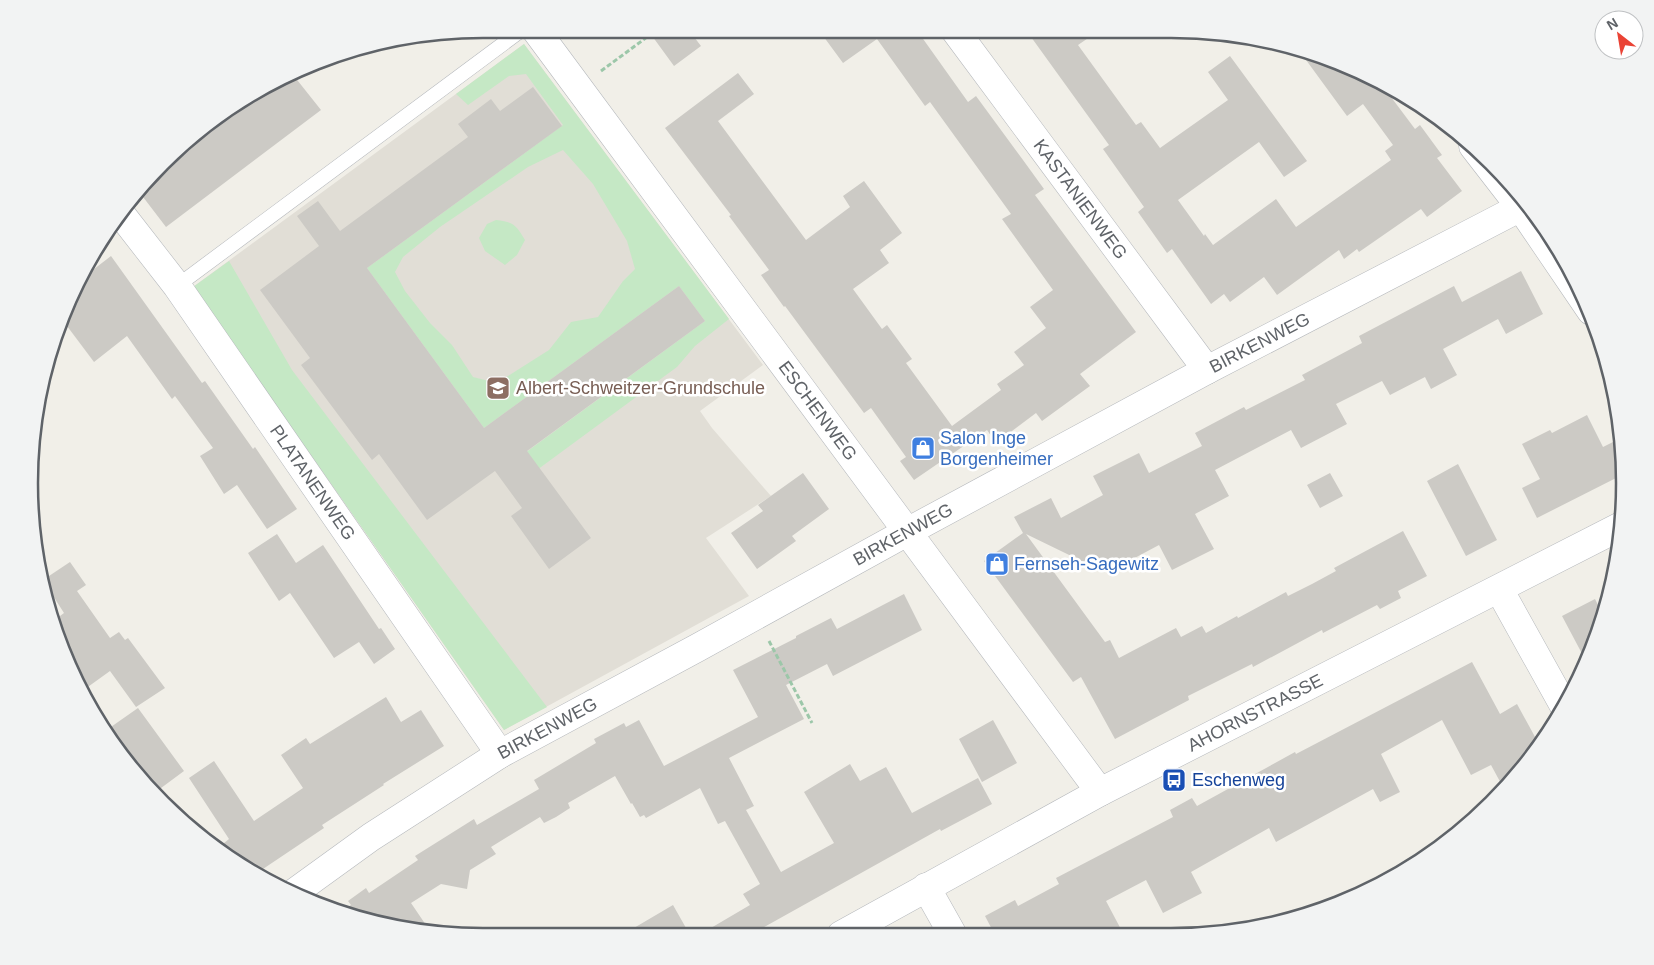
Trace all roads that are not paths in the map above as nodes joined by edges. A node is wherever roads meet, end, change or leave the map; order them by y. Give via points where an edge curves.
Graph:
1 (511, 38) edge
2 (542, 38) edge
3 (961, 38) edge
4 (1521, 207) edge
5 (124, 218) edge
6 (177, 286) junction
7 (1208, 370) junction
8 (1614, 530) edge
9 (907, 532) junction
10 (1499, 589) junction
11 (1560, 699) edge
12 (500, 754) junction
13 (1100, 792) junction
14 (926, 887) junction
15 (300, 888) edge
16 (853, 928) edge
17 (949, 928) edge

1 - 6 lane
2 - 9 street, ESCHENWEG
3 - 7 street, KASTANIENWEG
4 - 7 street, BIRKENWEG
5 - 6 street, PLATANENWEG
6 - 12 street, PLATANENWEG
7 - 9 street, BIRKENWEG
8 - 10 street, AHORNSTRASSE
9 - 12 street, BIRKENWEG
9 - 13 street, ESCHENWEG
10 - 11 street
10 - 13 street, AHORNSTRASSE
12 - 15 street, BIRKENWEG via 371,837
13 - 14 street, AHORNSTRASSE
14 - 16 street, AHORNSTRASSE
14 - 17 street

